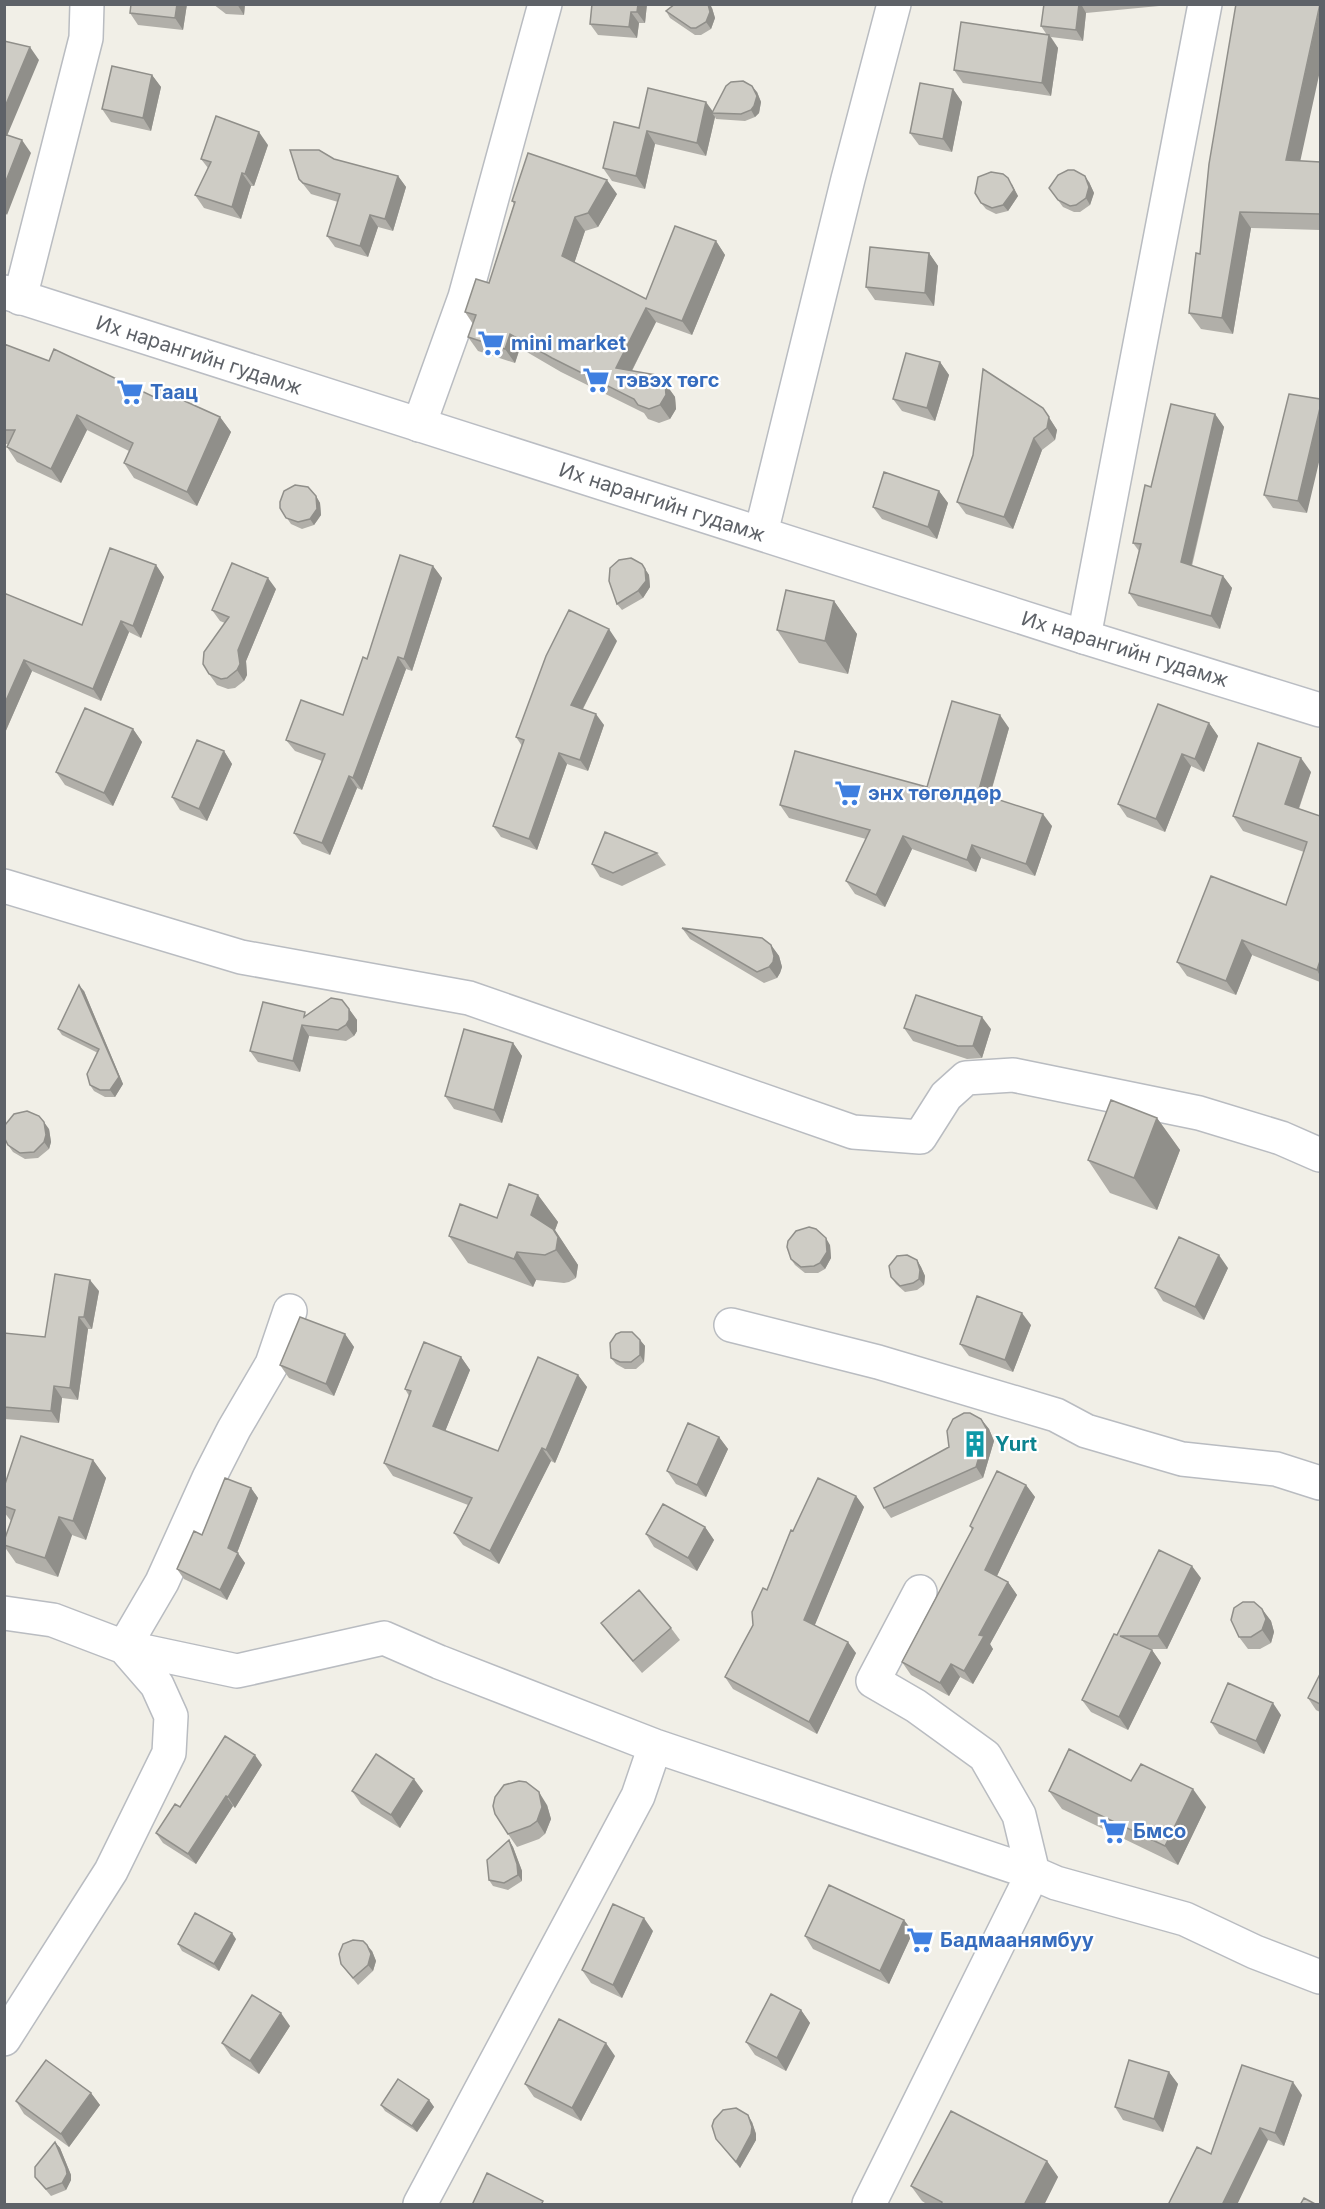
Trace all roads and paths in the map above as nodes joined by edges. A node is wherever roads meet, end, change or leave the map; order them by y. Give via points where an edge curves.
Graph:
1 (87, 4) edge
2 (545, 4) edge
3 (894, 4) edge
4 (1205, 4) edge
5 (12, 295) edge
6 (419, 425) junction
7 (761, 533) junction
8 (1084, 637) junction
9 (1320, 710) edge
10 (4, 886) edge
11 (1320, 1155) edge
12 (290, 1311) dead end
13 (731, 1324) dead end
14 (1320, 1483) edge
15 (920, 1592) dead end
16 (4, 1613) edge
17 (124, 1647) junction
18 (655, 1746) junction
19 (1033, 1873) junction
20 (1320, 1977) edge
21 (4, 2039) edge
22 (420, 2205) edge
23 (868, 2205) edge

1 - 5 street via 86,38
2 - 6 street via 465,297
3 - 7 street
4 - 8 street
5 - 6 street, Их нарангийн гудамж
6 - 7 street, Их нарангийн гудамж
7 - 8 street, Их нарангийн гудамж
8 - 9 street, Их нарангийн гудамж
10 - 11 street via 241,957 468,998 852,1132 920,1137 946,1096 966,1078 1013,1075 1199,1113 1281,1138
12 - 17 street via 272,1364 209,1478 162,1582
13 - 14 street via 878,1362 1056,1415 1086,1431 1182,1459 1276,1469
15 - 19 street via 873,1681 986,1756 1019,1815
16 - 17 street via 53,1620
17 - 18 street via 237,1671 384,1638
17 - 21 street via 157,1685 171,1716 168,1753 111,1871
18 - 19 street
18 - 22 street via 638,1796
19 - 20 street via 1185,1919
19 - 23 street

